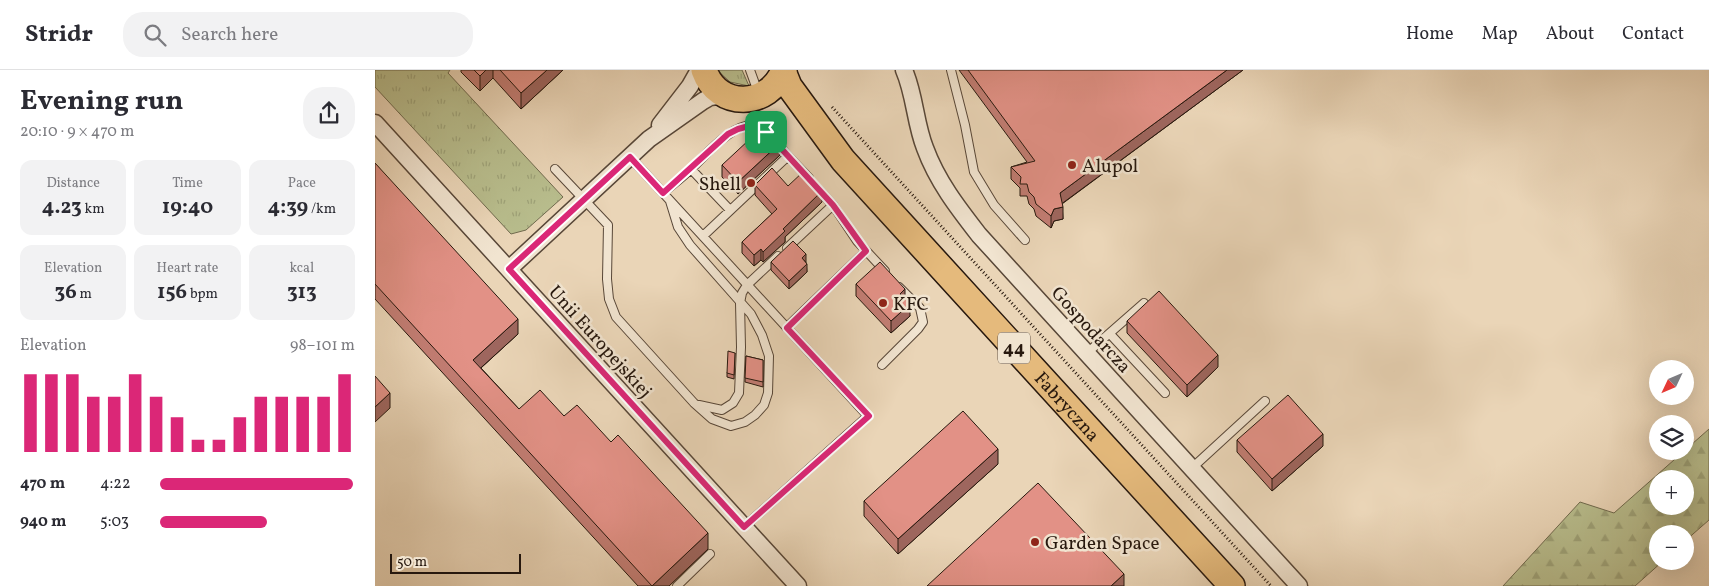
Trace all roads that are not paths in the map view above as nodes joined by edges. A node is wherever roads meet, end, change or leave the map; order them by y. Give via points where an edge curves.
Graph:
1 (699, 70) edge
2 (704, 70) edge
3 (750, 70) edge
4 (904, 70) edge
5 (951, 70) edge
6 (783, 71) edge
7 (726, 95) junction
8 (760, 96) junction
9 (375, 123) edge
10 (649, 139) junction
11 (789, 156) junction
12 (630, 157) junction
13 (843, 160) junction
14 (555, 169) dead end
15 (691, 169) junction
16 (663, 193) junction
17 (584, 200) junction
18 (670, 200) junction
19 (833, 205) junction
20 (730, 210) junction
21 (703, 236) junction
22 (1025, 240) dead end
23 (866, 251) junction
24 (509, 269) junction
25 (747, 285) junction
26 (740, 303) junction
27 (1145, 303) edge
28 (787, 328) junction
29 (1110, 334) junction
30 (1087, 353) junction
31 (882, 365) dead end
32 (1165, 393) dead end
33 (1265, 401) dead end
34 (694, 403) junction
35 (1192, 468) junction
36 (744, 527) junction
37 (710, 554) dead end
38 (677, 586) edge
39 (798, 586) edge
40 (1231, 586) edge
41 (1299, 586) edge

1 - 10 street
2 - 7 main road via 710,82
3 - 8 lane
4 - 30 street, Gospodarcza via 924,146 950,198 979,235
5 - 22 lane via 974,172 994,205
6 - 8 main road, 44 via 773,87
6 - 13 main road, Fabryczna / 44 via 789,86
7 - 8 main road via 741,99
7 - 10 street via 703,101
8 - 13 main road, Fabryczna / 44 via 789,112
9 - 24 street, Unii Europejskiej
10 - 12 street
11 - 15 lane via 766,132 757,126 749,126 728,134
11 - 19 lane
11 - 20 lane
12 - 16 lane
12 - 17 street
13 - 40 main road, Fabryczna / 44
14 - 17 lane
15 - 16 lane
15 - 20 lane
16 - 18 lane
17 - 24 street
17 - 34 lane via 608,225 607,279 609,299 616,317
18 - 21 lane
18 - 26 lane via 678,227 686,239
19 - 23 lane
19 - 25 lane
20 - 21 lane
21 - 25 lane
23 - 28 lane
23 - 31 lane via 920,308 923,322
24 - 36 street, Unii Europejskiej
25 - 26 lane
25 - 28 lane
26 - 34 lane via 739,393 733,403 722,410
26 - 34 lane via 758,325 769,356 768,393 764,405 745,422 731,426 712,419
27 - 29 lane
28 - 36 lane via 869,416
29 - 30 lane
29 - 32 lane
30 - 35 street, Gospodarcza
33 - 35 lane
35 - 41 street, Gospodarcza
36 - 39 street, Unii Europejskiej
37 - 38 lane

